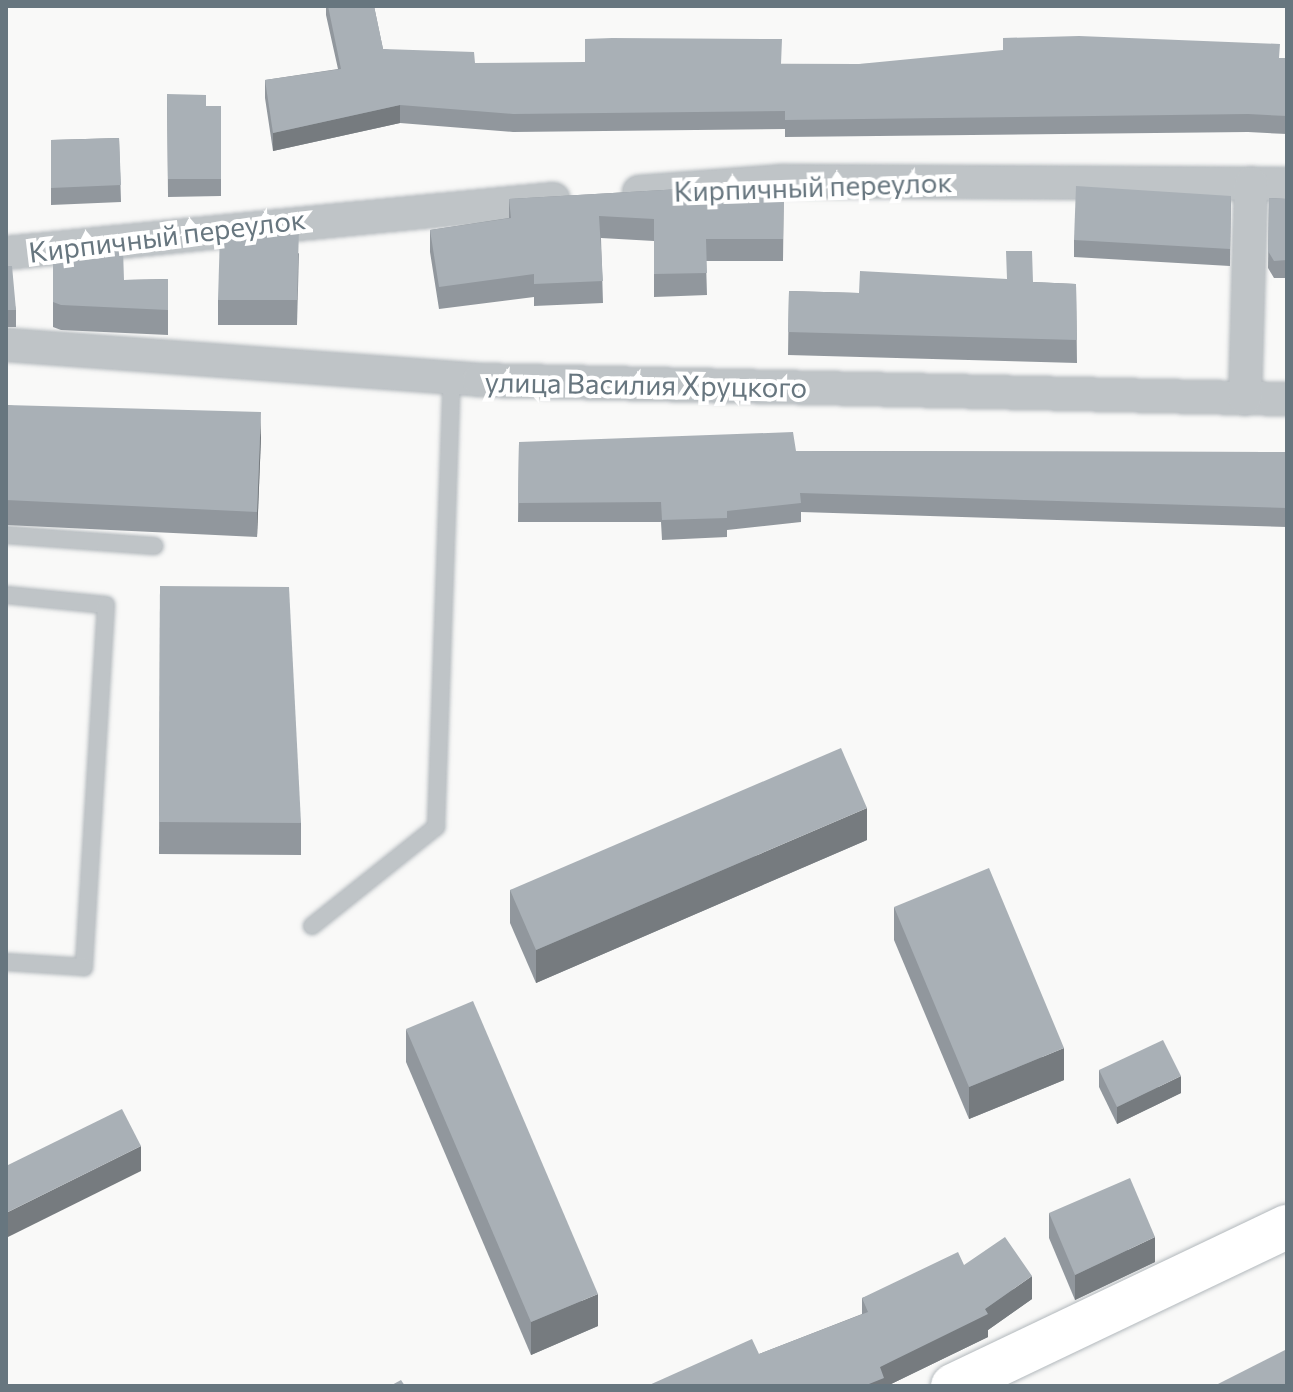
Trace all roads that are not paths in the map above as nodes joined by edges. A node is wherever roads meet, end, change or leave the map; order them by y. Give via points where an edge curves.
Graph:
1 (1251, 183) junction
2 (1287, 184) edge
3 (6, 253) edge
4 (6, 345) edge
5 (452, 378) junction
6 (1245, 399) junction
7 (1287, 399) edge
8 (6, 535) edge
9 (155, 546) dead end
10 (6, 595) edge
11 (312, 926) dead end
12 (6, 962) edge
13 (1287, 1227) edge
14 (1287, 1256) edge
15 (953, 1386) edge
16 (1008, 1386) edge

1 - 2 street, Кирпичный переулок
1 - 3 street, Кирпичный переулок via 781,181 299,219
1 - 6 street
4 - 5 street, улица Василия Хруцкого
5 - 6 street, улица Василия Хруцкого
5 - 11 lane via 436,827
6 - 7 street, улица Василия Хруцкого
8 - 9 lane
10 - 12 lane via 106,605 84,967
13 - 15 main road
14 - 16 main road

